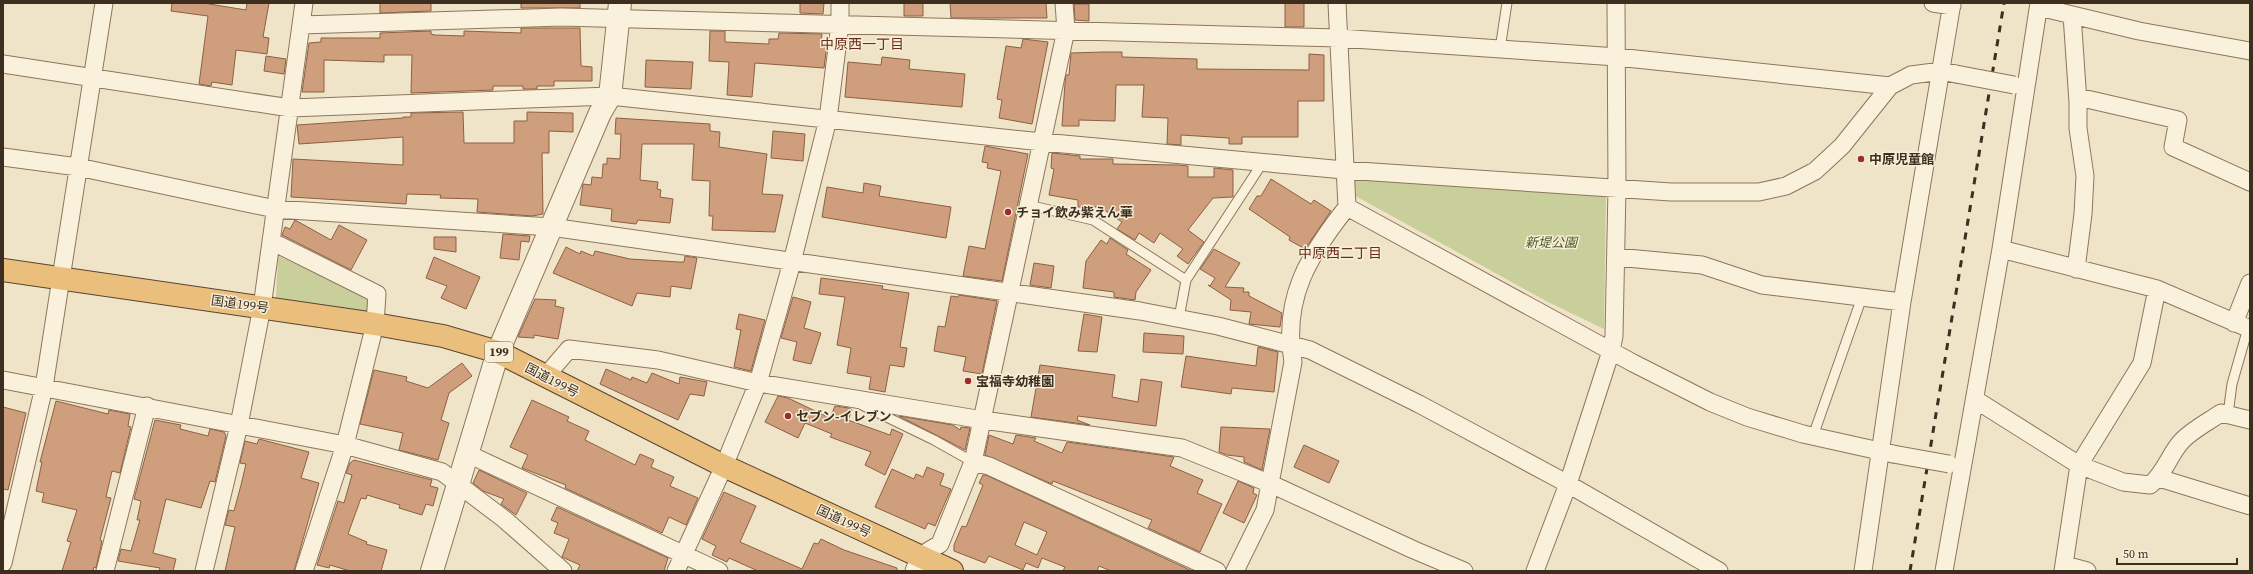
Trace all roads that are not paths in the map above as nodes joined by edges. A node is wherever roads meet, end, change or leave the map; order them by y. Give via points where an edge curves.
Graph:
1 (104, 3) edge
2 (304, 3) edge
3 (840, 3) edge
4 (1064, 3) edge
5 (1337, 3) edge
6 (1507, 3) edge
7 (1616, 3) edge
8 (1933, 3) edge
9 (1952, 4) edge
10 (2039, 5) edge
11 (620, 11) edge
12 (2072, 15) junction
13 (840, 24) junction
14 (301, 25) junction
15 (1066, 30) junction
16 (1339, 38) junction
17 (1500, 49) junction
18 (2250, 51) edge
19 (1617, 57) junction
20 (3, 64) edge
21 (1949, 72) junction
22 (92, 78) junction
23 (1890, 86) junction
24 (2021, 87) junction
25 (610, 96) junction
26 (2078, 97) junction
27 (290, 108) junction
28 (828, 119) junction
29 (1042, 142) junction
30 (3, 157) edge
31 (1263, 162) junction
32 (78, 167) junction
33 (1344, 170) junction
34 (2250, 182) edge
35 (1617, 188) junction
36 (1028, 206) junction
37 (1347, 207) junction
38 (275, 209) junction
39 (552, 227) junction
40 (271, 241) junction
41 (2002, 249) junction
42 (1616, 257) junction
43 (792, 262) junction
44 (2076, 268) junction
45 (3, 270) edge
46 (60, 279) junction
47 (1186, 280) junction
48 (2250, 283) edge
49 (2157, 289) junction
50 (1009, 293) junction
51 (1862, 297) junction
52 (1902, 302) junction
53 (262, 307) junction
54 (1179, 318) junction
55 (375, 324) junction
56 (2244, 327) edge
57 (1290, 344) junction
58 (1611, 351) junction
59 (498, 352) junction
60 (545, 377) junction
61 (3, 380) edge
62 (758, 383) junction
63 (44, 387) junction
64 (846, 397) junction
65 (1976, 400) junction
66 (147, 406) junction
67 (2228, 414) junction
68 (983, 420) junction
69 (2250, 420) edge
70 (239, 425) junction
71 (1813, 436) junction
72 (345, 445) junction
73 (466, 453) junction
74 (1887, 453) junction
75 (973, 462) junction
76 (1956, 465) junction
77 (2079, 465) junction
78 (724, 466) junction
79 (2159, 478) junction
80 (457, 483) junction
81 (1271, 484) junction
82 (1568, 484) junction
83 (2250, 506) edge
84 (8, 521) edge
85 (684, 554) junction
86 (3, 564) edge
87 (917, 564) edge
88 (2064, 568) edge
89 (105, 571) edge
90 (204, 571) edge
91 (304, 571) edge
92 (432, 571) edge
93 (563, 571) edge
94 (676, 571) edge
95 (719, 571) edge
96 (952, 571) edge
97 (1217, 571) edge
98 (1235, 571) edge
99 (1464, 571) edge
100 (1535, 571) edge
101 (1719, 571) edge
102 (1863, 571) edge
103 (1944, 571) edge
104 (2087, 571) edge

1 - 22 street
2 - 14 street
3 - 13 street
4 - 15 street
5 - 16 street
6 - 17 lane
7 - 19 street
8 - 9 street
9 - 21 street
10 - 12 street
10 - 24 street
11 - 13 street
11 - 14 street via 561,17
11 - 25 street
12 - 18 street via 2139,32
12 - 26 street
13 - 15 street
13 - 28 street
14 - 27 street
15 - 16 street
15 - 29 street
16 - 17 street
16 - 33 street
17 - 19 street
19 - 23 street
19 - 35 street
20 - 22 street
21 - 23 street via 1911,75
21 - 24 street, bridge
21 - 52 street
22 - 27 street
22 - 32 street
23 - 35 street via 1842,146 1815,171 1786,186 1759,192 1671,192
24 - 41 street
25 - 27 street
25 - 28 street
25 - 39 street via 600,113
26 - 34 street via 2178,120 2173,148
26 - 44 street via 2078,128 2085,176
27 - 38 street
28 - 29 street
28 - 43 street
29 - 31 street
29 - 36 street
30 - 32 street
31 - 33 street
31 - 47 lane
32 - 38 street
32 - 46 street
33 - 35 street
33 - 37 street
35 - 42 street
36 - 47 lane via 1093,220
36 - 50 street
37 - 57 street via 1325,235 1301,277 1292,314
37 - 58 street
38 - 39 street
38 - 40 street
39 - 43 street
39 - 59 street
40 - 53 street
40 - 55 street via 377,294
41 - 44 street
41 - 65 street
42 - 51 street via 1702,264 1762,285
42 - 58 street via 1614,336
43 - 50 street
43 - 62 street
44 - 49 street
45 - 46 highway, 国道199号 / 199
46 - 53 highway, 国道199号 / 199
46 - 63 street
47 - 54 lane
48 - 56 street
49 - 56 street
49 - 77 street via 2142,363
50 - 54 street
50 - 68 street
51 - 52 street
51 - 71 lane
52 - 74 street
53 - 55 highway, 国道199号 / 199
53 - 70 street
54 - 57 street
55 - 59 highway, 国道199号 / 199 via 443,336
55 - 72 street
56 - 67 lane
57 - 81 street via 1293,362
57 - 82 street via 1310,350 1419,404
58 - 71 street via 1710,402 1747,417
58 - 82 street
59 - 60 highway, 国道199号 / 199
59 - 73 street
60 - 62 street via 568,349 658,360
60 - 78 highway, 国道199号 / 199
61 - 63 street
62 - 64 street
62 - 78 street
63 - 66 street
63 - 84 street
64 - 68 street
64 - 75 lane
65 - 76 street
65 - 77 street
66 - 70 street
66 - 89 street
67 - 69 street
67 - 79 street via 2221,413 2182,441
68 - 75 street
68 - 81 street via 1182,448
70 - 72 street
70 - 90 street
71 - 74 street
72 - 80 street via 442,472
72 - 91 street
73 - 80 street
73 - 85 street
74 - 76 street, bridge
74 - 102 street
75 - 87 street via 940,544
75 - 97 street via 996,470
76 - 103 street
77 - 79 street via 2123,482 2150,485
77 - 88 street
78 - 85 street
78 - 87 highway, 国道199号 / 199
79 - 83 street
80 - 92 street
80 - 93 street via 504,519
81 - 98 street via 1265,510
81 - 99 street
82 - 100 street
82 - 101 street
84 - 86 street
85 - 94 street
85 - 95 street
87 - 96 highway, 国道199号 / 199
88 - 104 street

